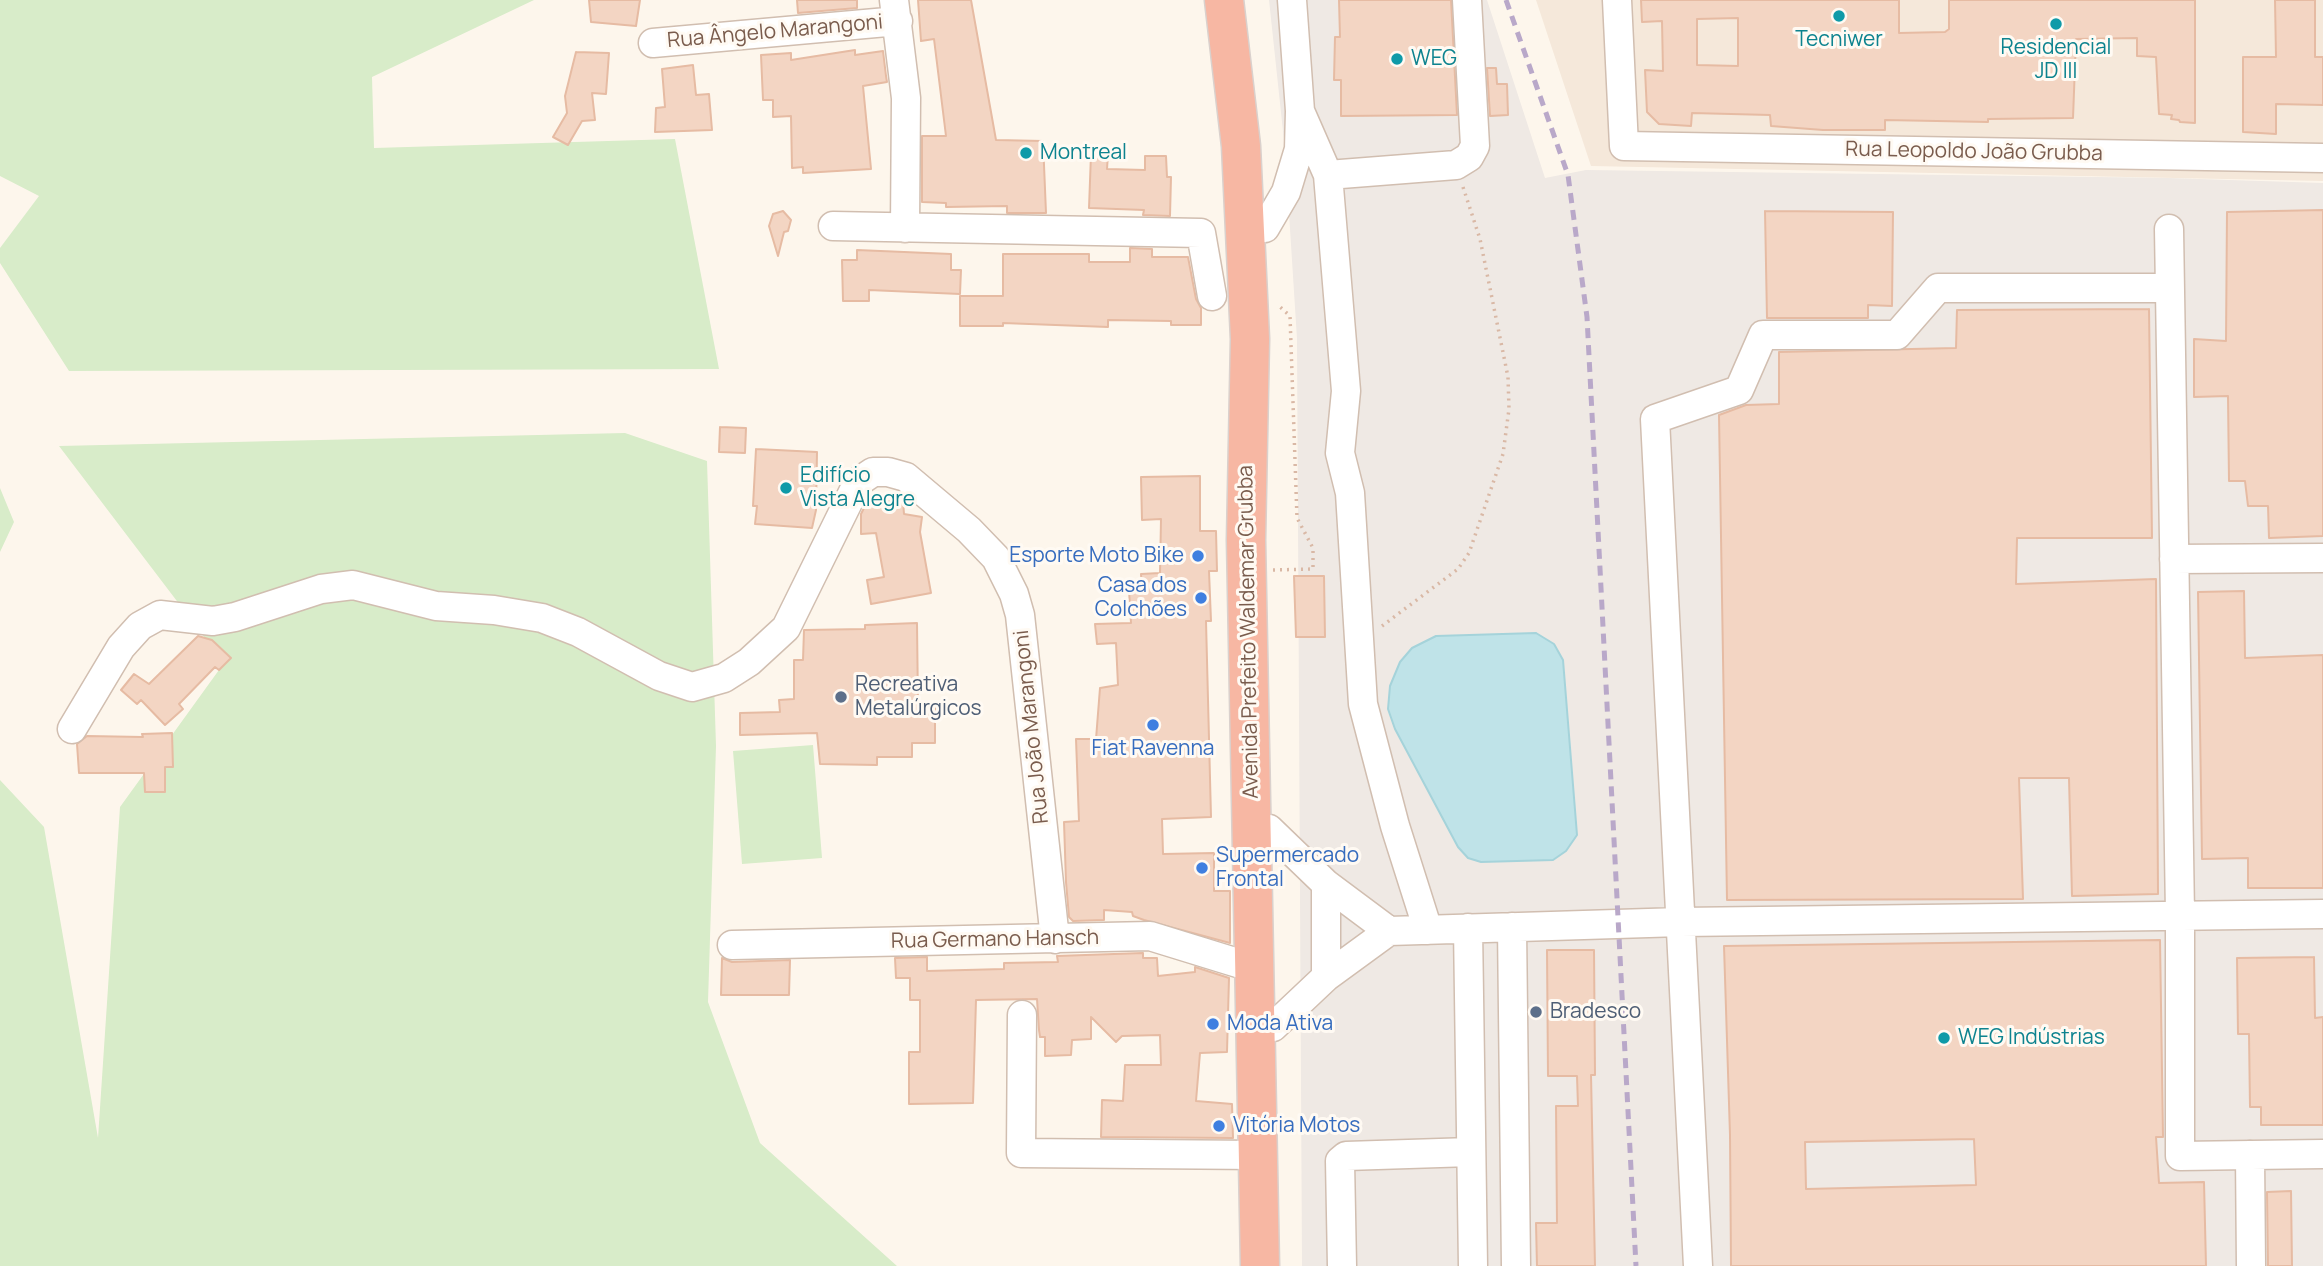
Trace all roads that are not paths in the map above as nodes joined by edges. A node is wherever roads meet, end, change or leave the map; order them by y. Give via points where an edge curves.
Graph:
1 (1224, 0) edge
2 (1250, 0) edge
3 (1292, 0) edge
4 (1467, 0) edge
5 (1617, 0) edge
6 (896, 11) edge
7 (653, 43) dead end
8 (1300, 111) junction
9 (2323, 158) edge
10 (1328, 175) junction
11 (832, 226) dead end
12 (905, 228) junction
13 (1265, 228) junction
14 (2169, 229) dead end
15 (2169, 288) junction
16 (1212, 296) dead end
17 (2323, 558) edge
18 (2175, 559) junction
19 (72, 729) dead end
20 (1269, 829) junction
21 (1326, 884) junction
22 (2323, 914) edge
23 (2180, 915) junction
24 (1681, 922) junction
25 (1512, 927) junction
26 (1468, 929) junction
27 (1428, 930) junction
28 (1389, 931) junction
29 (1055, 939) junction
30 (732, 945) dead end
31 (1254, 968) junction
32 (1326, 977) junction
33 (1022, 1015) dead end
34 (1273, 1027) junction
35 (1471, 1152) junction
36 (2323, 1154) edge
37 (1258, 1155) junction
38 (2250, 1155) junction
39 (1260, 1266) edge
40 (1276, 1266) edge
41 (1342, 1266) edge
42 (1473, 1266) edge
43 (1516, 1266) edge
44 (1698, 1266) edge
45 (2251, 1266) edge

1 - 31 highway, Avenida Prefeito Waldemar Grubba via 1241,146 1250,339 1246,540
2 - 13 highway, Avenida Prefeito Waldemar Grubba via 1264,154
3 - 8 street
4 - 10 street via 1475,146 1469,157 1456,165
5 - 9 street, Rua Leopoldo João Grubba via 1624,146
6 - 7 street, Rua Ângelo Marangoni
6 - 12 street via 908,133
8 - 10 street
8 - 13 street via 1294,174
10 - 27 street via 1346,391 1340,453 1350,493 1363,704
11 - 12 street
12 - 16 street via 1201,233
13 - 20 highway, Avenida Prefeito Waldemar Grubba
14 - 15 street
15 - 18 street
15 - 24 street via 1938,288 1897,335 1763,335 1739,390 1655,419
17 - 18 street
18 - 23 street
19 - 29 street, Rua João Marangoni via 121,647 140,626 160,615 213,621 321,589 353,585 436,606 542,618 659,676 692,687 724,678 786,628 858,482 873,472 906,477 996,558 1014,594
20 - 21 street
20 - 34 highway, Avenida Prefeito Waldemar Grubba
21 - 28 street
21 - 32 street
22 - 23 street
23 - 24 street
23 - 38 street via 2180,1156
24 - 25 street
24 - 44 street
25 - 26 street
25 - 43 street
26 - 27 street
26 - 35 street
27 - 28 street
28 - 32 street
29 - 30 street, Rua Germano Hansch
29 - 31 street, Rua Germano Hansch via 1150,936
31 - 37 highway, Avenida Prefeito Waldemar Grubba
32 - 34 street
33 - 37 street via 1021,1153
34 - 40 highway, Avenida Prefeito Waldemar Grubba
35 - 41 street via 1346,1156 1338,1168
35 - 42 street
36 - 38 street
37 - 39 highway, Avenida Prefeito Waldemar Grubba
38 - 45 street

